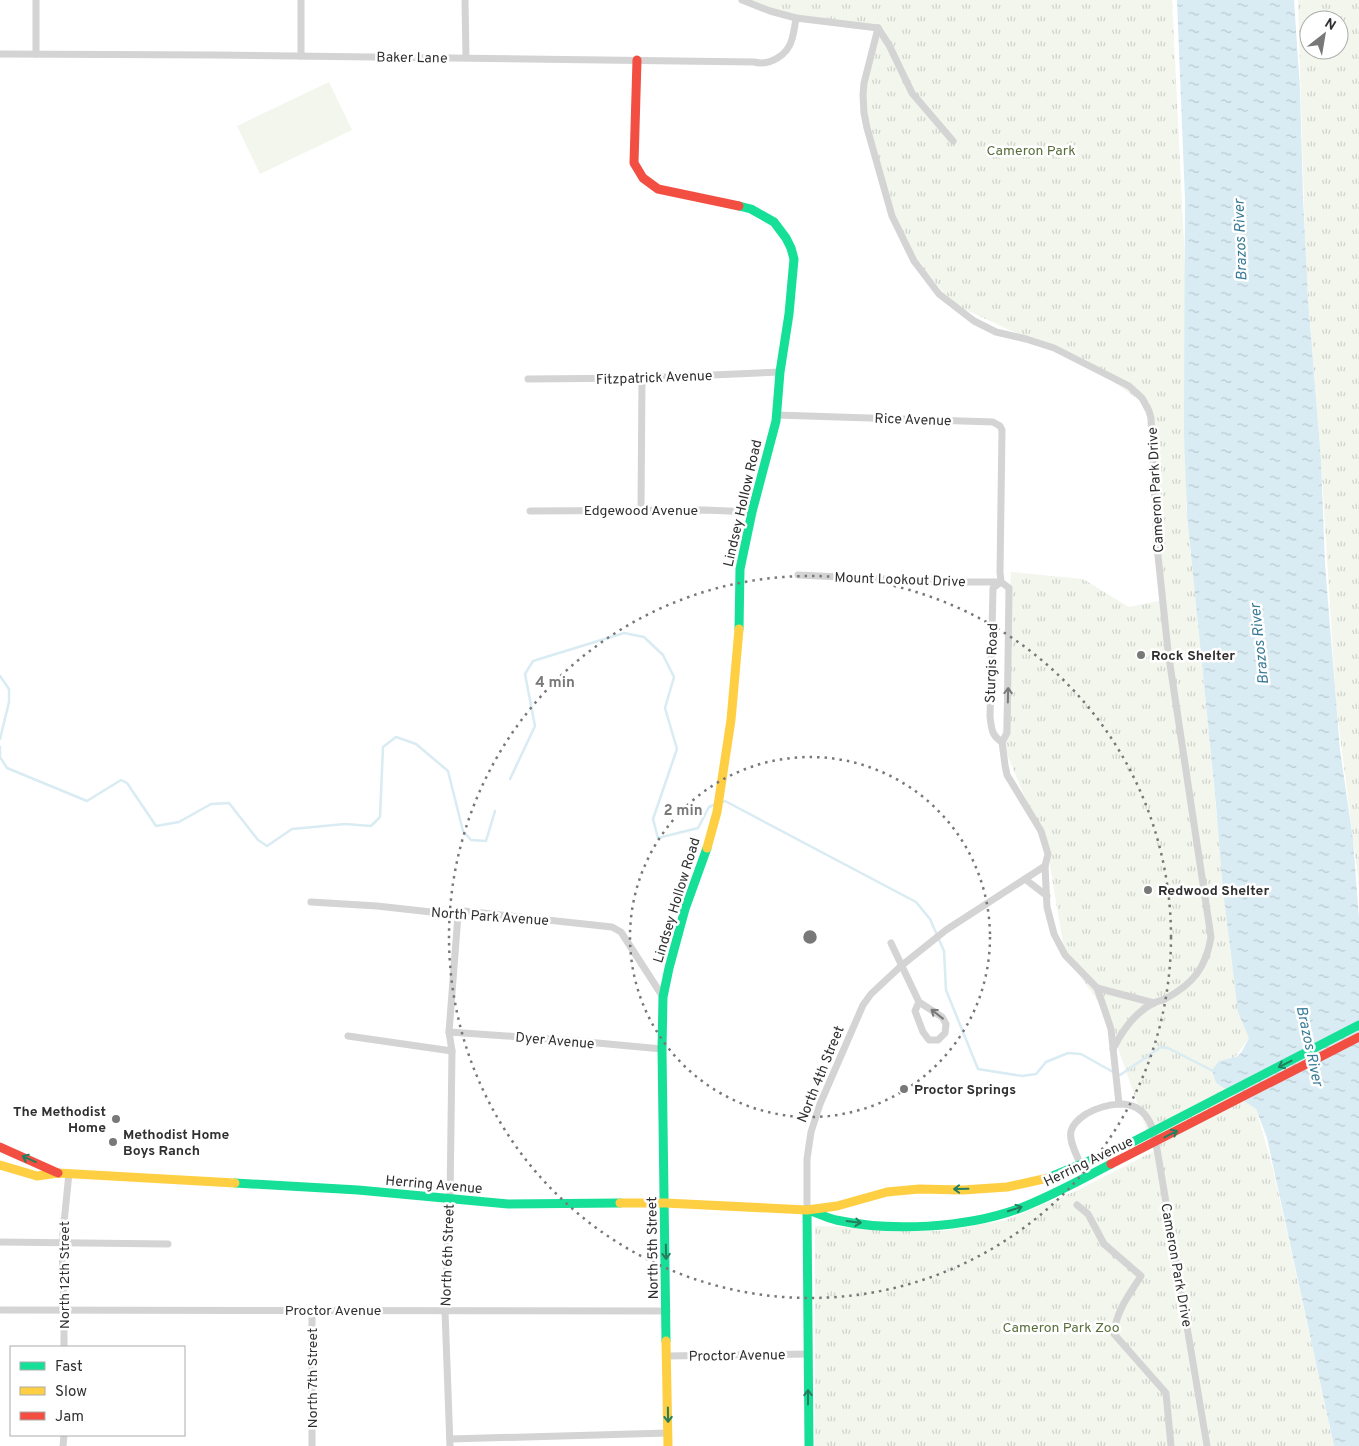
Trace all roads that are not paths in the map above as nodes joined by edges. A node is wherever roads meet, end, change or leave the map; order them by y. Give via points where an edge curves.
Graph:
1 (36, 0) edge
2 (301, 0) edge
3 (465, 0) edge
4 (742, 0) edge
5 (796, 18) junction
6 (878, 28) junction
7 (0, 54) edge
8 (36, 54) junction
9 (301, 56) junction
10 (466, 58) junction
11 (637, 60) junction
12 (953, 141) dead end
13 (780, 372) junction
14 (642, 378) junction
15 (528, 379) dead end
16 (776, 415) junction
17 (1001, 475) joint
18 (641, 510) junction
19 (530, 511) dead end
20 (752, 512) junction
21 (798, 575) dead end
22 (1001, 582) junction
23 (1002, 742) junction
24 (1045, 866) junction
25 (1025, 879) junction
26 (1047, 896) junction
27 (311, 902) dead end
28 (458, 915) junction
29 (891, 943) dead end
30 (901, 966) junction
31 (1097, 988) junction
32 (663, 997) junction
33 (919, 1002) junction
34 (1154, 1003) junction
35 (1359, 1025) edge
36 (449, 1032) junction
37 (348, 1036) dead end
38 (1359, 1037) edge
39 (1113, 1048) junction
40 (662, 1049) junction
41 (452, 1051) junction
42 (1119, 1104) junction
43 (0, 1147) edge
44 (1080, 1164) junction
45 (0, 1166) edge
46 (58, 1173) junction
47 (69, 1173) junction
48 (1087, 1177) junction
49 (450, 1199) junction
50 (665, 1203) junction
51 (1078, 1204) dead end
52 (807, 1210) junction
53 (0, 1242) edge
54 (62, 1243) junction
55 (168, 1244) dead end
56 (0, 1310) edge
57 (64, 1310) junction
58 (312, 1310) junction
59 (445, 1311) junction
60 (666, 1311) junction
61 (64, 1346) edge
62 (808, 1354) junction
63 (667, 1356) junction
64 (668, 1433) junction
65 (450, 1442) edge
66 (312, 1446) edge
67 (668, 1446) edge
68 (808, 1446) edge
69 (1171, 1446) edge
70 (1207, 1446) edge

1 - 8 street
2 - 9 street
3 - 10 street
4 - 5 street
5 - 6 street
5 - 11 street, Baker Lane via 789,47 765,64
6 - 12 street via 912,92
6 - 34 street, Cameron Park Drive via 864,83 864,113 892,216 914,261 939,294 974,321 996,332 1054,348 1129,386 1142,398 1151,418 1157,546 1168,652 1211,937 1209,950 1197,975 1182,989
7 - 8 street, Baker Lane
8 - 9 street, Baker Lane
9 - 10 street, Baker Lane
10 - 11 street, Baker Lane
11 - 13 main road, Lindsey Hollow Road via 634,163 643,178 664,191 751,209 774,222 791,248 794,259
13 - 14 street, Fitzpatrick Avenue
13 - 16 main road, Lindsey Hollow Road
14 - 15 street, Fitzpatrick Avenue
14 - 18 street
16 - 17 street, Rice Avenue via 993,422 1002,430
16 - 20 main road, Lindsey Hollow Road
17 - 22 street, Sturgis Road
18 - 19 street, Edgewood Avenue
18 - 20 street, Edgewood Avenue
20 - 32 main road, Lindsey Hollow Road via 740,569 739,629 731,720 717,812 685,909
21 - 22 street, Mount Lookout Drive
23 -> 22 street, Sturgis Road via 1007,733 1009,588
22 - 23 street, Sturgis Road via 993,588 990,717 992,732
23 - 24 street, Sturgis Road via 1007,775 1041,831 1048,854
24 - 25 street, North 4th Street
24 - 26 street, Sturgis Road
25 - 26 street
25 - 30 street, North 4th Street via 946,930
26 - 31 street, Sturgis Road via 1054,934 1065,955
27 - 28 street, North Park Avenue
28 - 32 street, North Park Avenue via 464,911 616,928
28 - 36 street, North 6th Street
29 - 30 street
30 - 33 street
30 - 52 street, North 4th Street via 863,1005 820,1104 810,1132
31 - 34 street
31 - 39 street, Sturgis Road via 1111,1029
32 - 40 main road, Lindsey Hollow Road
33 -> 33 street via 915,1010 923,1032 929,1040 938,1040 945,1033 946,1024
34 - 39 street, Cameron Park Drive via 1135,1016
35 -> 44 main road, Herring Avenue via 1125,1146
36 - 40 street, Dyer Avenue
36 - 41 street, North 6th Street
37 - 41 street
48 -> 38 main road, Herring Avenue
39 - 42 street, Sturgis Road
40 - 50 main road, North 5th Street
41 - 49 street, North 6th Street
42 - 44 street via 1109,1104 1076,1121 1071,1130 1071,1140
42 - 70 street, Cameron Park Drive via 1132,1105 1140,1110 1153,1132
46 -> 43 main road, Herring Avenue
44 - 48 street
44 -> 52 main road, Herring Avenue via 1044,1179 1008,1187 887,1192
45 - 46 main road, Herring Avenue via 37,1176
46 - 47 main road, Herring Avenue
47 - 49 main road, Herring Avenue via 358,1190
47 - 54 street, North 12th Street
52 -> 48 main road, Herring Avenue via 836,1220 878,1225 954,1223 1002,1214
49 - 50 main road, Herring Avenue via 508,1204
49 - 59 street, North 6th Street
50 - 52 main road, Herring Avenue
50 -> 60 main road, North 5th Street
51 - 69 street via 1088,1214 1104,1244 1141,1276 1120,1309 1114,1334 1166,1393
52 - 62 main road, North 4th Street
53 - 54 street
54 - 55 street
54 - 57 street, North 12th Street
56 - 57 street, Proctor Avenue
57 - 58 street, Proctor Avenue
57 - 61 street, North 12th Street
58 - 59 street, Proctor Avenue
58 - 66 street, North 7th Street
59 - 60 street, Proctor Avenue
59 - 65 street, North 6th Street
60 - 63 main road, North 5th Street
62 - 63 street, Proctor Avenue
68 -> 62 main road, North 4th Street
63 -> 64 main road, North 5th Street
64 - 65 street
64 - 67 main road, North 5th Street

